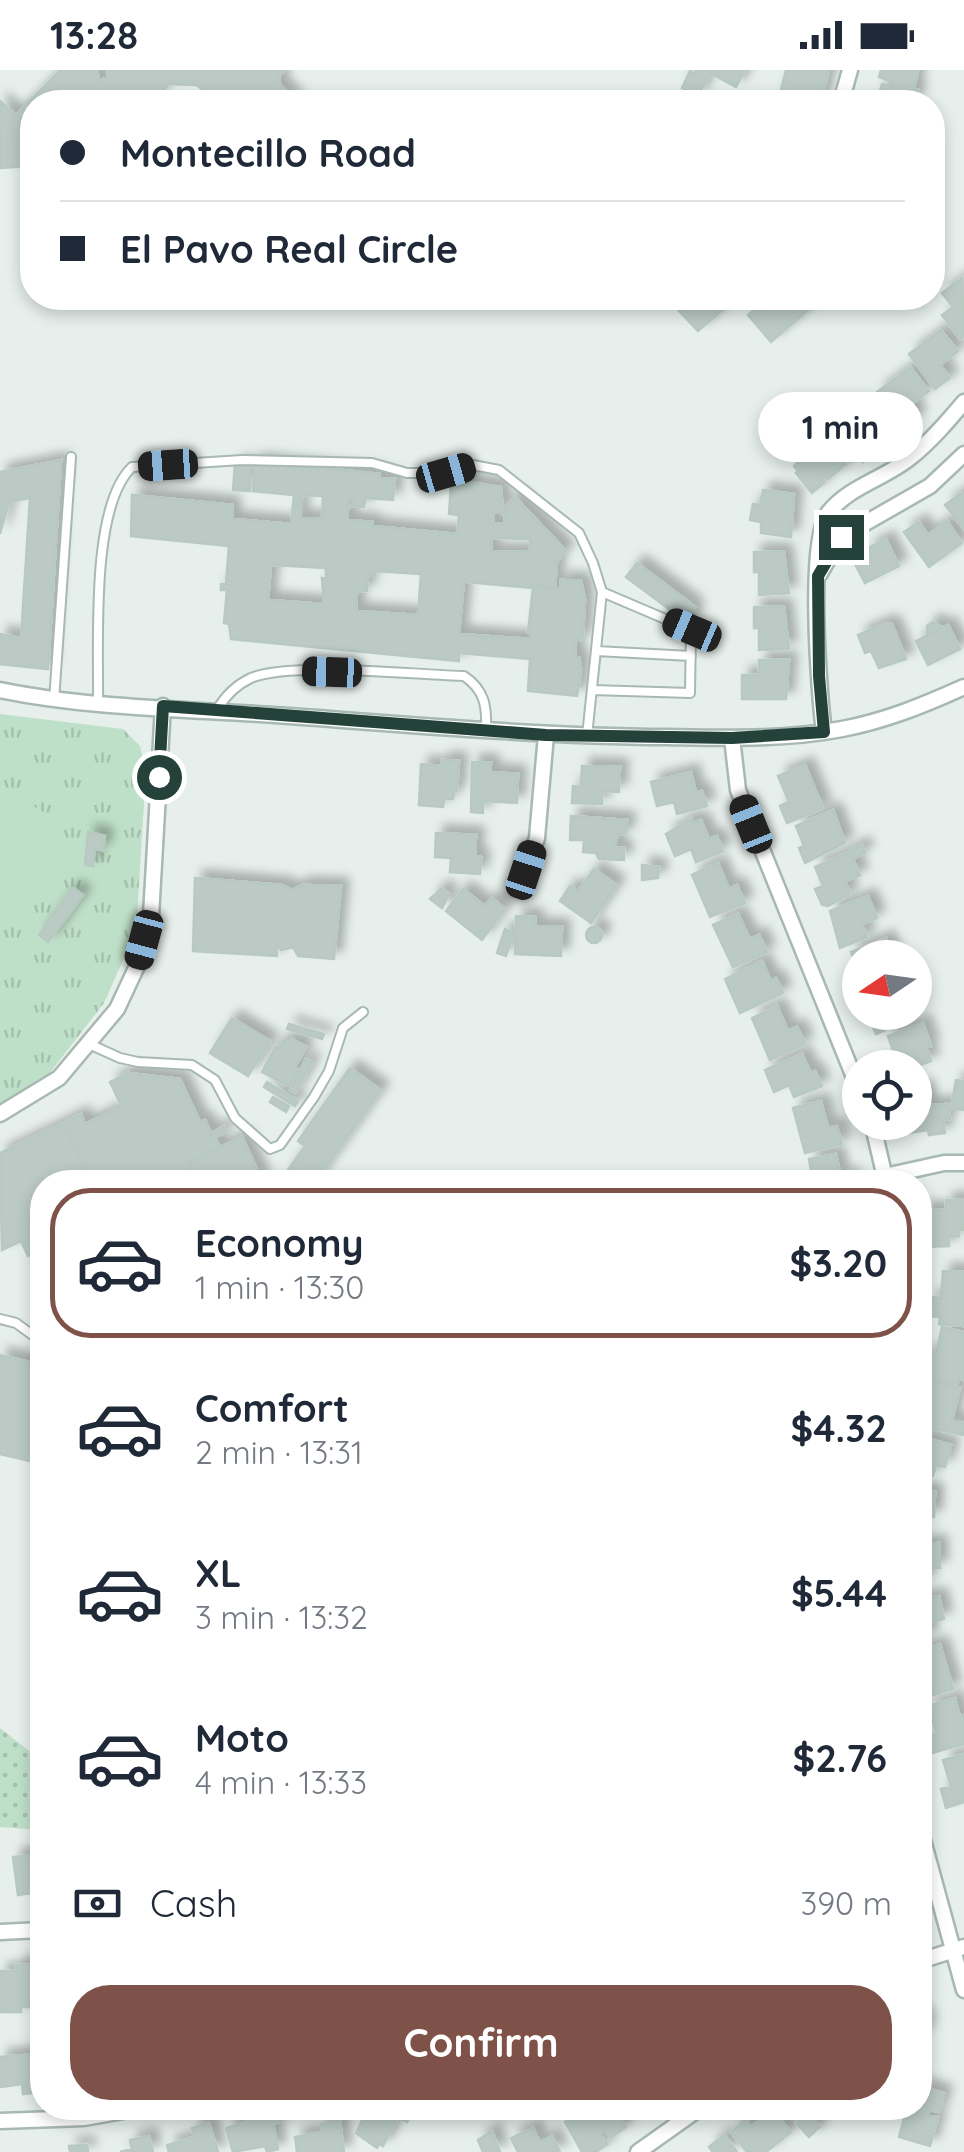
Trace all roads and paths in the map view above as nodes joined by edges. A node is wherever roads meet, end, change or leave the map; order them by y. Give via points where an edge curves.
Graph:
1 (964, 402) edge
2 (964, 454) edge
3 (70, 456) dead end
4 (818, 576) junction
5 (602, 592) junction
6 (596, 651) junction
7 (691, 656) junction
8 (964, 687) edge
9 (0, 690) edge
10 (592, 690) junction
11 (54, 701) junction
12 (98, 704) junction
13 (163, 706) junction
14 (217, 710) junction
15 (486, 730) junction
16 (824, 732) junction
17 (546, 735) junction
18 (587, 736) junction
19 (732, 738) junction
20 (526, 870) dead end
21 (363, 1012) dead end
22 (88, 1044) junction
23 (843, 1050) edge
24 (0, 1114) edge
25 (876, 1140) edge
26 (964, 1163) edge
27 (884, 1170) edge
28 (919, 1170) edge
29 (0, 1319) edge
30 (30, 1333) edge
31 (932, 1867) edge
32 (30, 1931) edge
33 (0, 1932) edge
34 (958, 1948) edge
35 (932, 1956) edge
36 (964, 1990) edge
37 (42, 2120) edge
38 (683, 2120) edge
39 (0, 2122) edge
40 (638, 2152) edge

1 - 4 street via 910,459 826,514
2 - 4 street via 930,486 841,537
3 - 11 lane
4 - 16 street
5 - 6 lane
5 - 7 lane via 692,630
5 - 12 lane via 579,533 499,470 473,465 408,473 372,462 242,460 132,467 119,480 106,517
6 - 7 lane
6 - 10 lane
7 - 10 lane via 690,693
8 - 16 street via 881,720
9 - 11 street
10 - 18 lane
11 - 12 street
12 - 13 street
13 - 14 street
13 - 22 street via 151,916 116,1009
14 - 15 street
14 - 15 lane via 225,696 266,674 464,676 488,706
15 - 17 street
16 - 19 street
17 - 18 street
17 - 20 street via 537,838
18 - 19 street
19 - 23 street via 738,790
21 - 22 lane via 343,1028 314,1097 270,1150 235,1118 215,1080 192,1065 138,1062
22 - 24 street via 60,1078
25 - 27 street
26 - 28 street
29 - 30 lane
31 - 34 street
32 - 33 street
34 - 35 street
34 - 36 street
37 - 39 street
38 - 40 street

